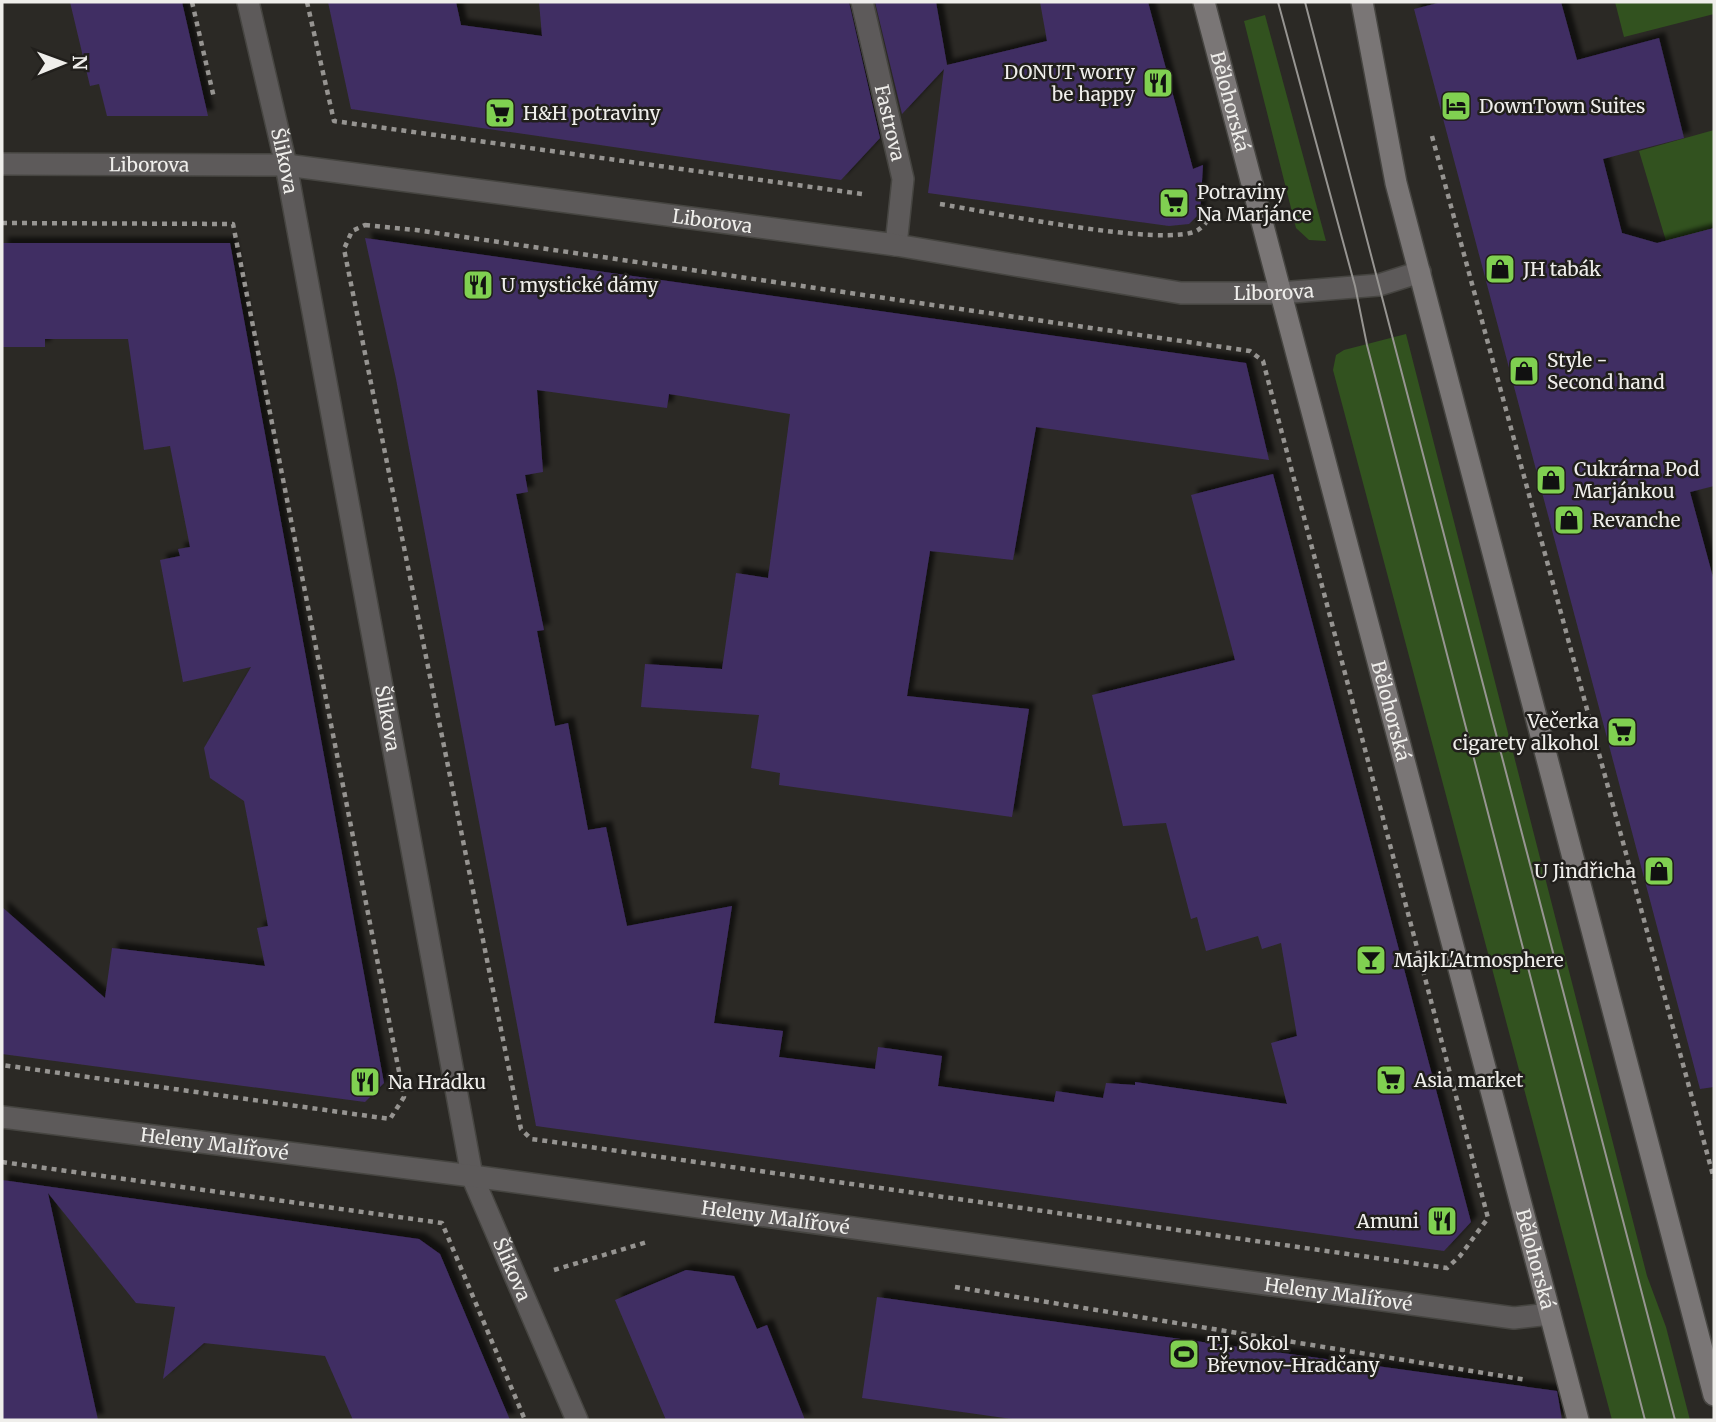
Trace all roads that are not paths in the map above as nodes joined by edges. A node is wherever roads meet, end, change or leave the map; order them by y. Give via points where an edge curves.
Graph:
1 (248, 2) edge
2 (863, 2) edge
3 (1204, 2) edge
4 (1362, 2) edge
5 (2, 164) edge
6 (286, 165) junction
7 (896, 245) junction
8 (1420, 272) junction
9 (1280, 293) junction
10 (2, 1116) edge
11 (472, 1176) junction
12 (1550, 1314) junction
13 (1714, 1395) edge
14 (576, 1420) edge
15 (1578, 1420) edge

1 - 6 street, Šlikova
2 - 7 street, Fastrova via 903,178
3 - 9 street, Bělohorská
4 - 8 street via 1396,183
5 - 6 street, Liborova
6 - 7 street, Liborova
6 - 11 street, Šlikova
7 - 9 street, Liborova via 1181,293
8 - 9 street, Liborova via 1379,285
8 - 13 street
9 - 12 street, Bělohorská
10 - 11 street, Heleny Malířové
11 - 12 street, Heleny Malířové via 1514,1318
11 - 14 street, Šlikova
12 - 15 street, Bělohorská

